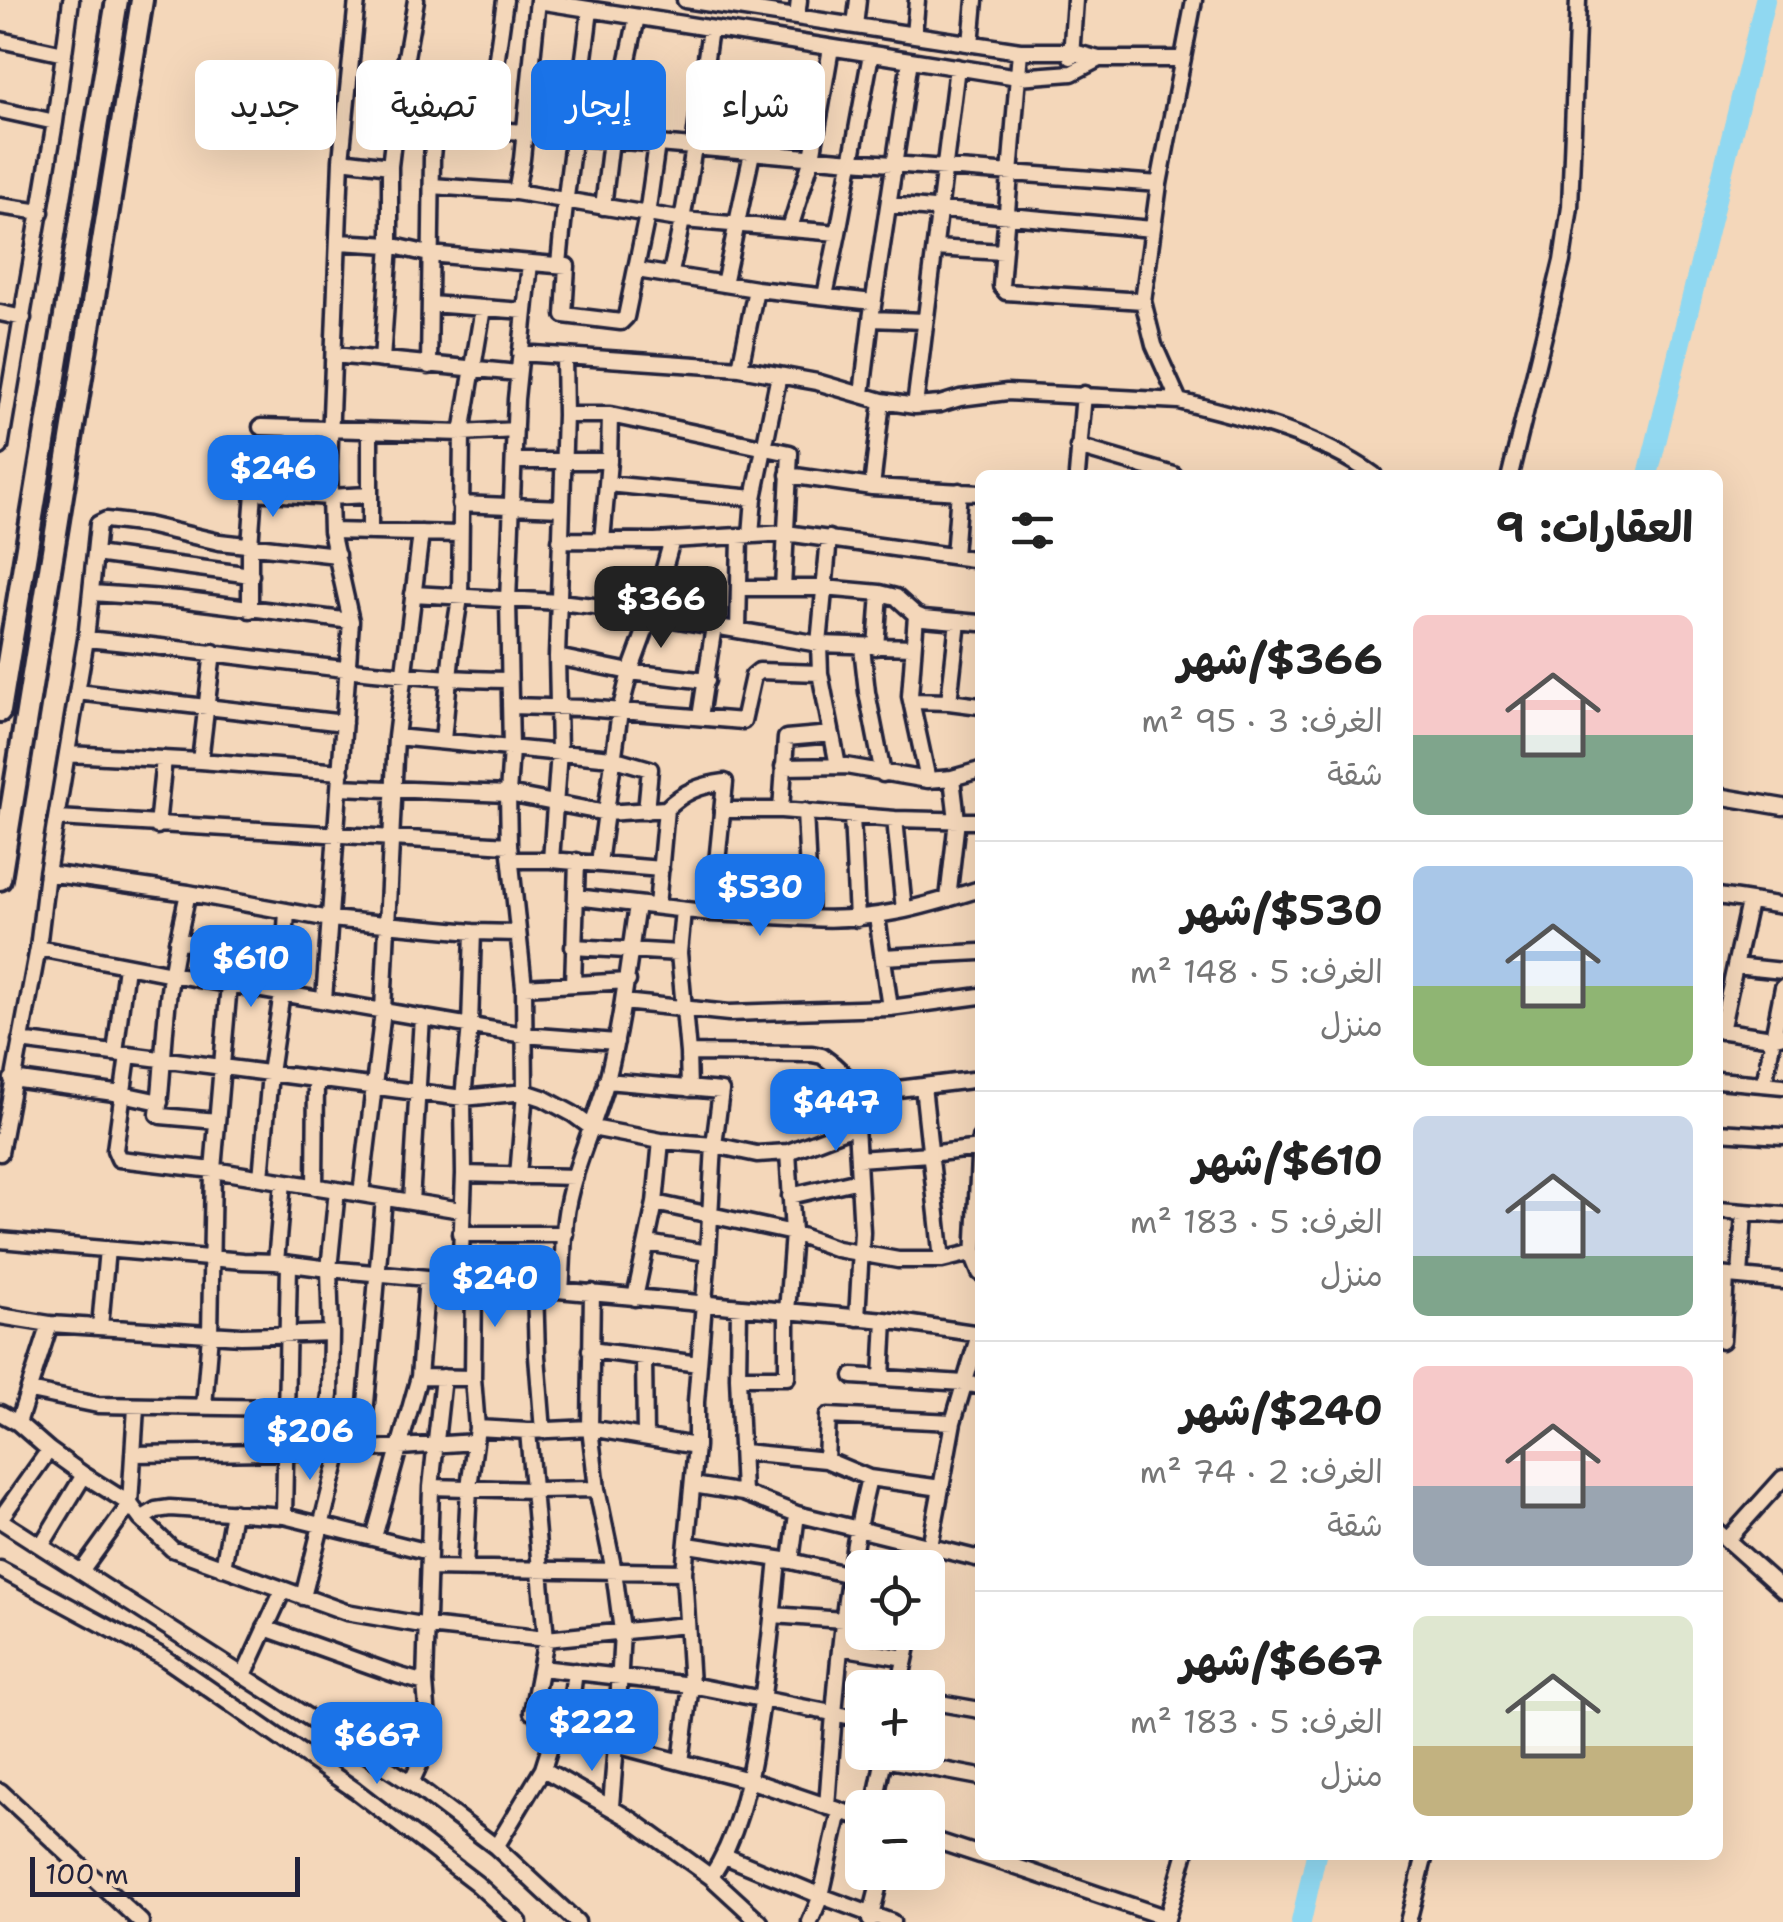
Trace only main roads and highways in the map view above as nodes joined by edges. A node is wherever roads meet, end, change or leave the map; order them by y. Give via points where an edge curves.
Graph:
1 (118, 0) edge
2 (142, 0) edge
3 (0, 712) edge
4 (0, 879) edge

1 - 3 main road
2 - 4 main road

